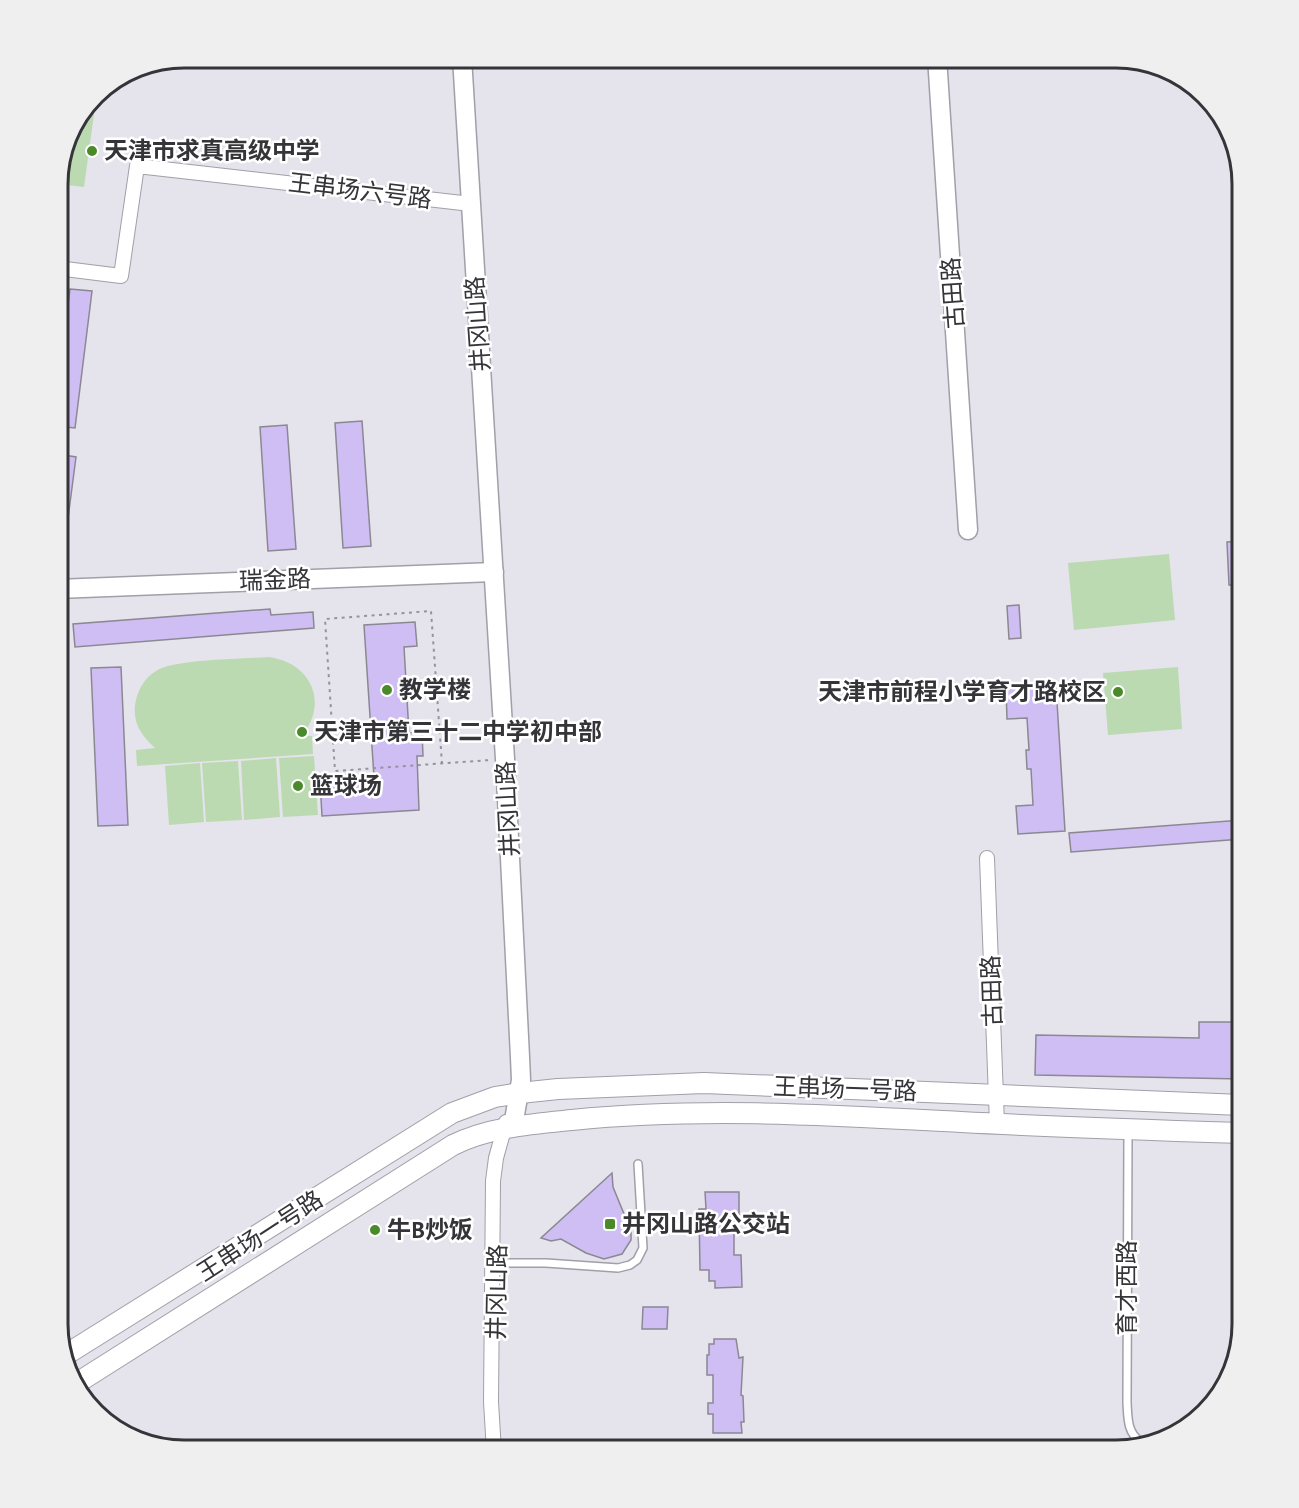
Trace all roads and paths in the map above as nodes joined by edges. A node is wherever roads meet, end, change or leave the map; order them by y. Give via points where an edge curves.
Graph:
1 (457, 68) edge
2 (462, 68) edge
3 (938, 68) edge
4 (468, 204) junction
5 (68, 269) edge
6 (968, 530) dead end
7 (490, 572) junction
8 (68, 590) edge
9 (498, 759) junction
10 (442, 764) junction
11 (987, 858) dead end
12 (516, 1093) junction
13 (996, 1095) junction
14 (1232, 1105) edge
15 (567, 1121) dead end
16 (996, 1124) junction
17 (509, 1127) junction
18 (1128, 1130) junction
19 (1232, 1133) edge
20 (453, 1145) junction
21 (638, 1164) dead end
22 (495, 1263) junction
23 (71, 1354) edge
24 (82, 1380) edge
25 (84, 1384) edge
26 (1136, 1438) edge
27 (496, 1440) edge

1 - 4 street, 井冈山路
2 - 4 street, 井冈山路
3 - 6 street, 古田路
4 - 5 street, 王串场六号路 via 137,166 121,276
4 - 7 street, 井冈山路
7 - 8 street, 瑞金路
7 - 9 street, 井冈山路
7 - 12 street, 井冈山路 via 520,1057
9 - 10 path
9 - 12 street, 井冈山路
10 - 10 path via 335,771 325,619 431,611
11 - 13 street, 古田路
12 - 13 main road, 王串场一号路 via 704,1083
12 - 17 street, 井冈山路
12 - 23 main road, 王串场一号路 via 452,1113
13 - 14 main road, 王串场一号路
13 - 16 street, 古田路
15 - 17 main road, 王串场一号路
16 - 17 main road, 王串场一号路 via 782,1112 698,1112 630,1114
16 - 18 main road, 王串场一号路
17 - 20 main road, 王串场一号路
17 - 22 street, 井冈山路 via 496,1158 493,1181
18 - 19 main road, 王串场一号路
18 - 26 lane, 育才西路 via 1127,1403 1130,1430
20 - 24 main road, 王串场一号路
20 - 25 main road, 王串场一号路
21 - 22 lane via 643,1248 630,1265 618,1268
22 - 27 street, 井冈山路

